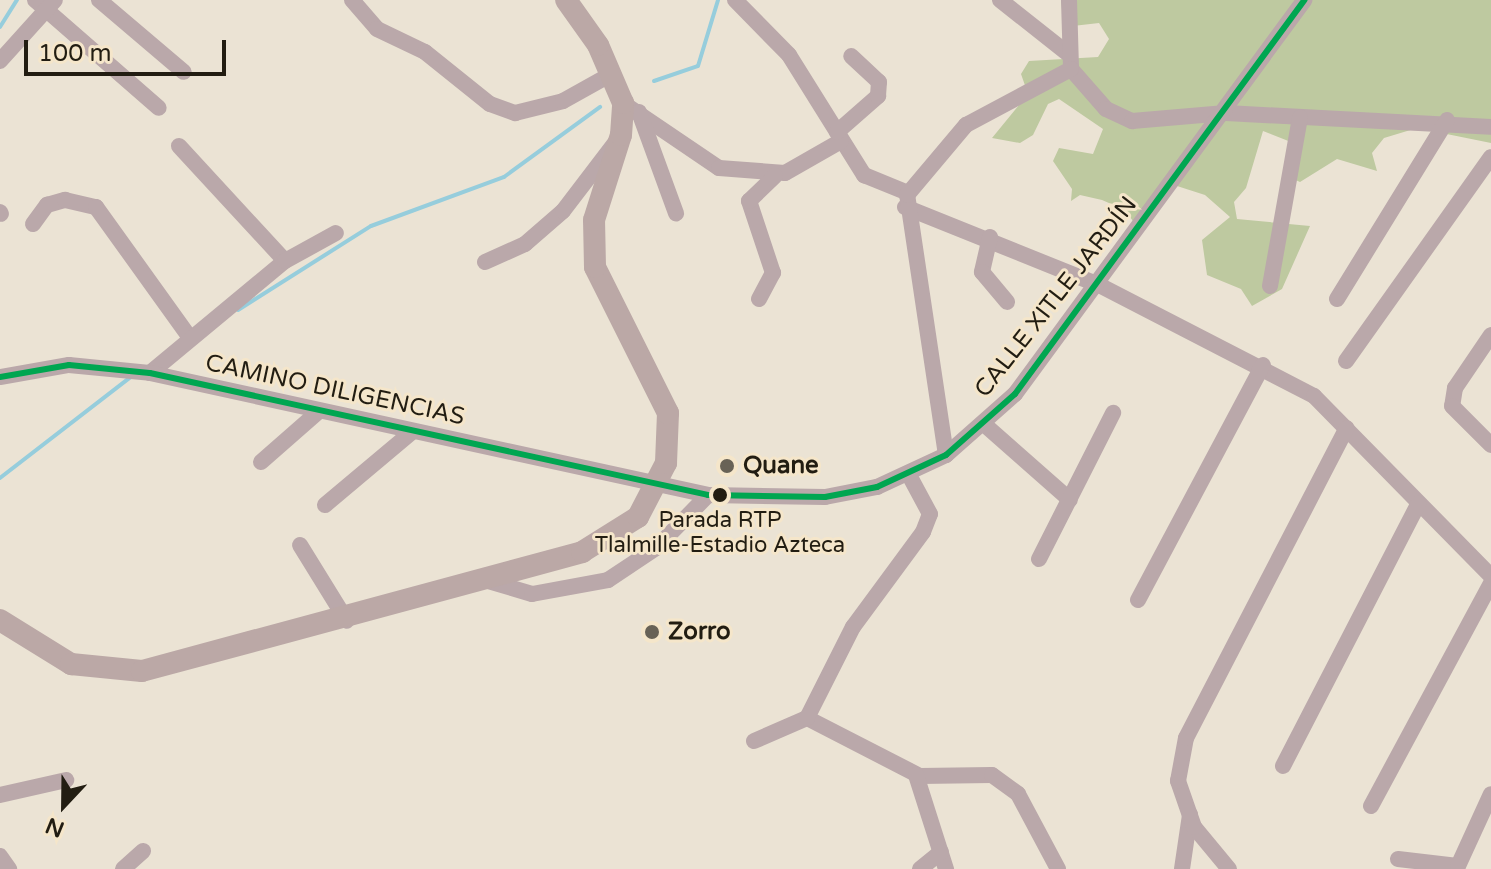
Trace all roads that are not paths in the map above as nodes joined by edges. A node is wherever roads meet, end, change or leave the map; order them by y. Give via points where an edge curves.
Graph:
1 (99, 0) edge
2 (566, 0) edge
3 (735, 0) edge
4 (1000, 0) edge
5 (1069, 0) edge
6 (1304, 0) edge
7 (356, 1) edge
8 (45, 3) edge
9 (851, 56) dead end
10 (0, 61) edge
11 (1069, 61) junction
12 (184, 72) dead end
13 (613, 73) junction
14 (631, 107) junction
15 (159, 108) dead end
16 (1226, 113) junction
17 (1300, 118) junction
18 (1447, 120) junction
19 (1491, 127) edge
20 (621, 135) junction
21 (839, 137) junction
22 (179, 146) dead end
23 (1491, 157) edge
24 (776, 175) junction
25 (907, 200) junction
26 (676, 213) dead end
27 (33, 224) dead end
28 (336, 233) dead end
29 (990, 237) junction
30 (285, 261) junction
31 (485, 262) dead end
32 (1099, 285) junction
33 (1270, 286) dead end
34 (759, 299) dead end
35 (1337, 299) dead end
36 (1007, 302) dead end
37 (1491, 335) edge
38 (187, 337) junction
39 (1346, 361) dead end
40 (1263, 365) junction
41 (152, 371) junction
42 (0, 377) edge
43 (319, 411) junction
44 (1113, 413) dead end
45 (985, 425) junction
46 (1347, 428) junction
47 (412, 432) junction
48 (1491, 445) edge
49 (946, 455) junction
50 (261, 462) dead end
51 (909, 475) junction
52 (659, 483) junction
53 (708, 495) junction
54 (1070, 500) junction
55 (1418, 504) junction
56 (325, 505) dead end
57 (300, 545) dead end
58 (1039, 559) dead end
59 (1491, 576) edge
60 (485, 580) junction
61 (1491, 583) edge
62 (1138, 600) dead end
63 (0, 620) edge
64 (347, 621) junction
65 (807, 718) junction
66 (754, 741) dead end
67 (1283, 766) dead end
68 (916, 775) junction
69 (66, 780) dead end
70 (1491, 794) edge
71 (0, 795) edge
72 (1371, 806) dead end
73 (1190, 815) junction
74 (143, 851) dead end
75 (941, 852) junction
76 (0, 856) edge
77 (1398, 859) dead end
78 (9, 869) edge
79 (123, 869) edge
80 (920, 869) edge
81 (946, 869) edge
82 (1058, 869) edge
83 (1182, 869) edge
84 (1229, 869) edge

1 - 12 street
2 - 13 main road
3 - 21 street via 789,55
4 - 11 street
5 - 11 street
6 - 16 street, CALLE XITLE JARDÍN
7 - 13 street via 377,29 425,52 465,89 515,113 563,101
8 - 10 street
8 - 15 street
9 - 21 street via 879,82 878,96
11 - 16 street via 1106,109 1132,121
11 - 25 street via 966,125
13 - 14 main road
14 - 20 main road
14 - 24 street via 719,168
14 - 26 street
16 - 17 street
16 - 32 street, CALLE XITLE JARDÍN
17 - 18 street
17 - 33 street
18 - 19 street
18 - 35 street
20 - 31 street via 563,211 525,244
20 - 52 main road via 594,220 594,254 668,413
21 - 24 street
21 - 25 street via 864,175
22 - 30 street
23 - 39 street
24 - 34 street via 749,201 774,278
25 - 29 street
25 - 49 street
27 - 38 street via 47,205 65,200 96,207
28 - 30 street
29 - 32 street
29 - 36 street via 982,272
30 - 38 street
32 - 40 street
32 - 45 street, CALLE XITLE JARDÍN
37 - 48 street via 1455,388 1452,406
38 - 41 street
40 - 46 street via 1314,396
40 - 62 street
41 - 42 street, CAMINO DILIGENCIAS via 69,365
41 - 43 street, CAMINO DILIGENCIAS
43 - 47 street, CAMINO DILIGENCIAS
43 - 50 street
44 - 54 street
45 - 49 street, CALLE XITLE JARDÍN
45 - 54 street
46 - 55 street
46 - 73 street via 1186,738 1178,781
47 - 52 street, CAMINO DILIGENCIAS
47 - 56 street
49 - 51 street, CALLE XITLE JARDÍN
51 - 53 street, CALLE XITLE JARDÍN via 825,497
51 - 65 street via 930,514 923,532 853,627
52 - 53 street, CALLE XITLE JARDÍN
52 - 60 main road via 638,517 609,538
53 - 60 street via 656,548 608,580 532,594
54 - 58 street
55 - 59 street
55 - 67 street
57 - 64 street
60 - 64 main road
61 - 72 street
63 - 64 main road via 52,656 118,673
65 - 66 street
65 - 68 street
68 - 75 street
68 - 82 street via 992,775 1018,794
69 - 71 street
70 - 77 street via 1458,866
73 - 83 street
73 - 84 street
74 - 79 street
75 - 80 street
75 - 81 street
76 - 78 street

